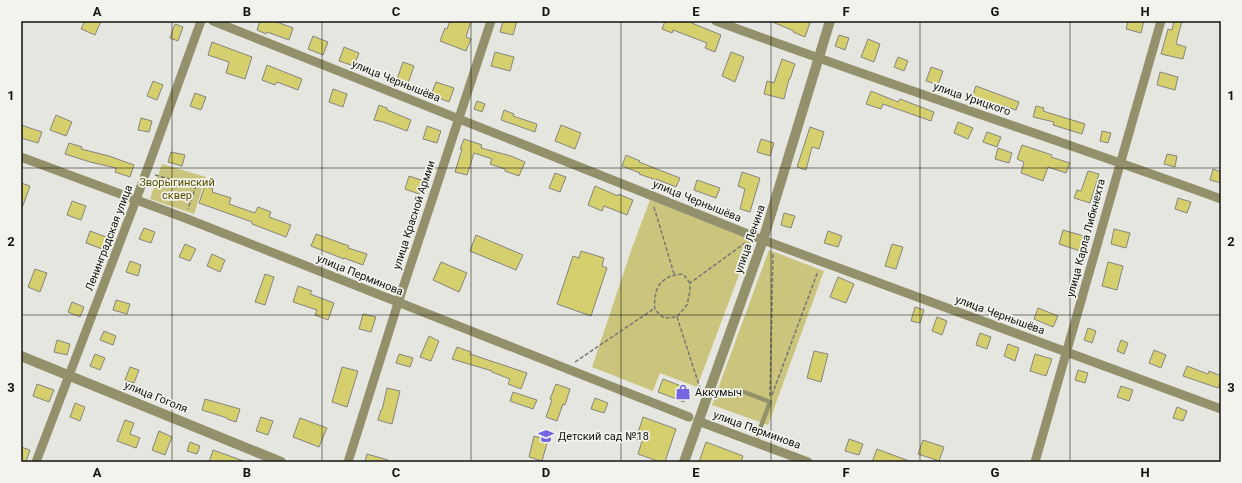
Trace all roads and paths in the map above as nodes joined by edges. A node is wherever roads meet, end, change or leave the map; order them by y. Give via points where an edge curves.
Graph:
1 (201, 21) edge
2 (213, 21) edge
3 (491, 21) edge
4 (716, 21) edge
5 (830, 21) edge
6 (1161, 21) edge
7 (819, 59) junction
8 (458, 119) junction
9 (21, 157) edge
10 (1119, 162) junction
11 (146, 172) junction
12 (651, 195) junction
13 (1221, 199) edge
14 (136, 200) junction
15 (185, 218) junction
16 (759, 238) junction
17 (773, 244) junction
18 (822, 261) junction
19 (674, 274) junction
20 (690, 283) junction
21 (398, 303) junction
22 (655, 308) junction
23 (677, 317) junction
24 (1067, 353) junction
25 (21, 356) edge
26 (565, 368) junction
27 (70, 375) junction
28 (700, 388) dead end
29 (744, 392) dead end
30 (770, 402) junction
31 (1221, 409) edge
32 (694, 419) junction
33 (755, 442) junction
34 (36, 462) edge
35 (281, 462) edge
36 (348, 462) edge
37 (684, 462) edge
38 (808, 462) edge
39 (1035, 462) edge

1 - 11 street, Ленинградская улица
2 - 8 street, улица Чернышёва
3 - 8 street, улица Красной Армии
4 - 7 street, улица Урицкого
5 - 7 street, улица Ленина
6 - 10 street, улица Карла Либкнехта
7 - 10 street, улица Урицкого
7 - 16 street, улица Ленина
8 - 12 street, улица Чернышёва
8 - 21 street, улица Красной Армии
9 - 14 street, улица Перминова
10 - 13 street, улица Урицкого
10 - 24 street, улица Карла Либкнехта
11 - 14 street, Ленинградская улица
11 - 15 path via 196,186
12 - 16 street, улица Чернышёва
12 - 19 path
14 - 15 street, улица Перминова
14 - 27 street, Ленинградская улица
15 - 21 street, улица Перминова
16 - 17 street, улица Чернышёва
16 - 20 path
16 - 32 street, улица Ленина
17 - 18 street, улица Чернышёва
17 - 30 path
18 - 24 street, улица Чернышёва
18 - 30 path
19 - 20 path via 683,274
19 - 22 path via 663,280 655,292
20 - 23 path via 687,305
21 - 26 street, улица Перминова
21 - 36 street, улица Красной Армии
22 - 23 path via 664,318
22 - 26 path
23 - 28 path
24 - 31 street, улица Чернышёва
24 - 39 street, улица Карла Либкнехта
25 - 27 street, улица Гоголя
26 - 32 street, улица Перминова
27 - 34 street, Ленинградская улица
27 - 35 street, улица Гоголя
29 - 30 lane
30 - 33 lane
32 - 33 street, улица Перминова
32 - 37 street, улица Ленина
33 - 38 street, улица Перминова

